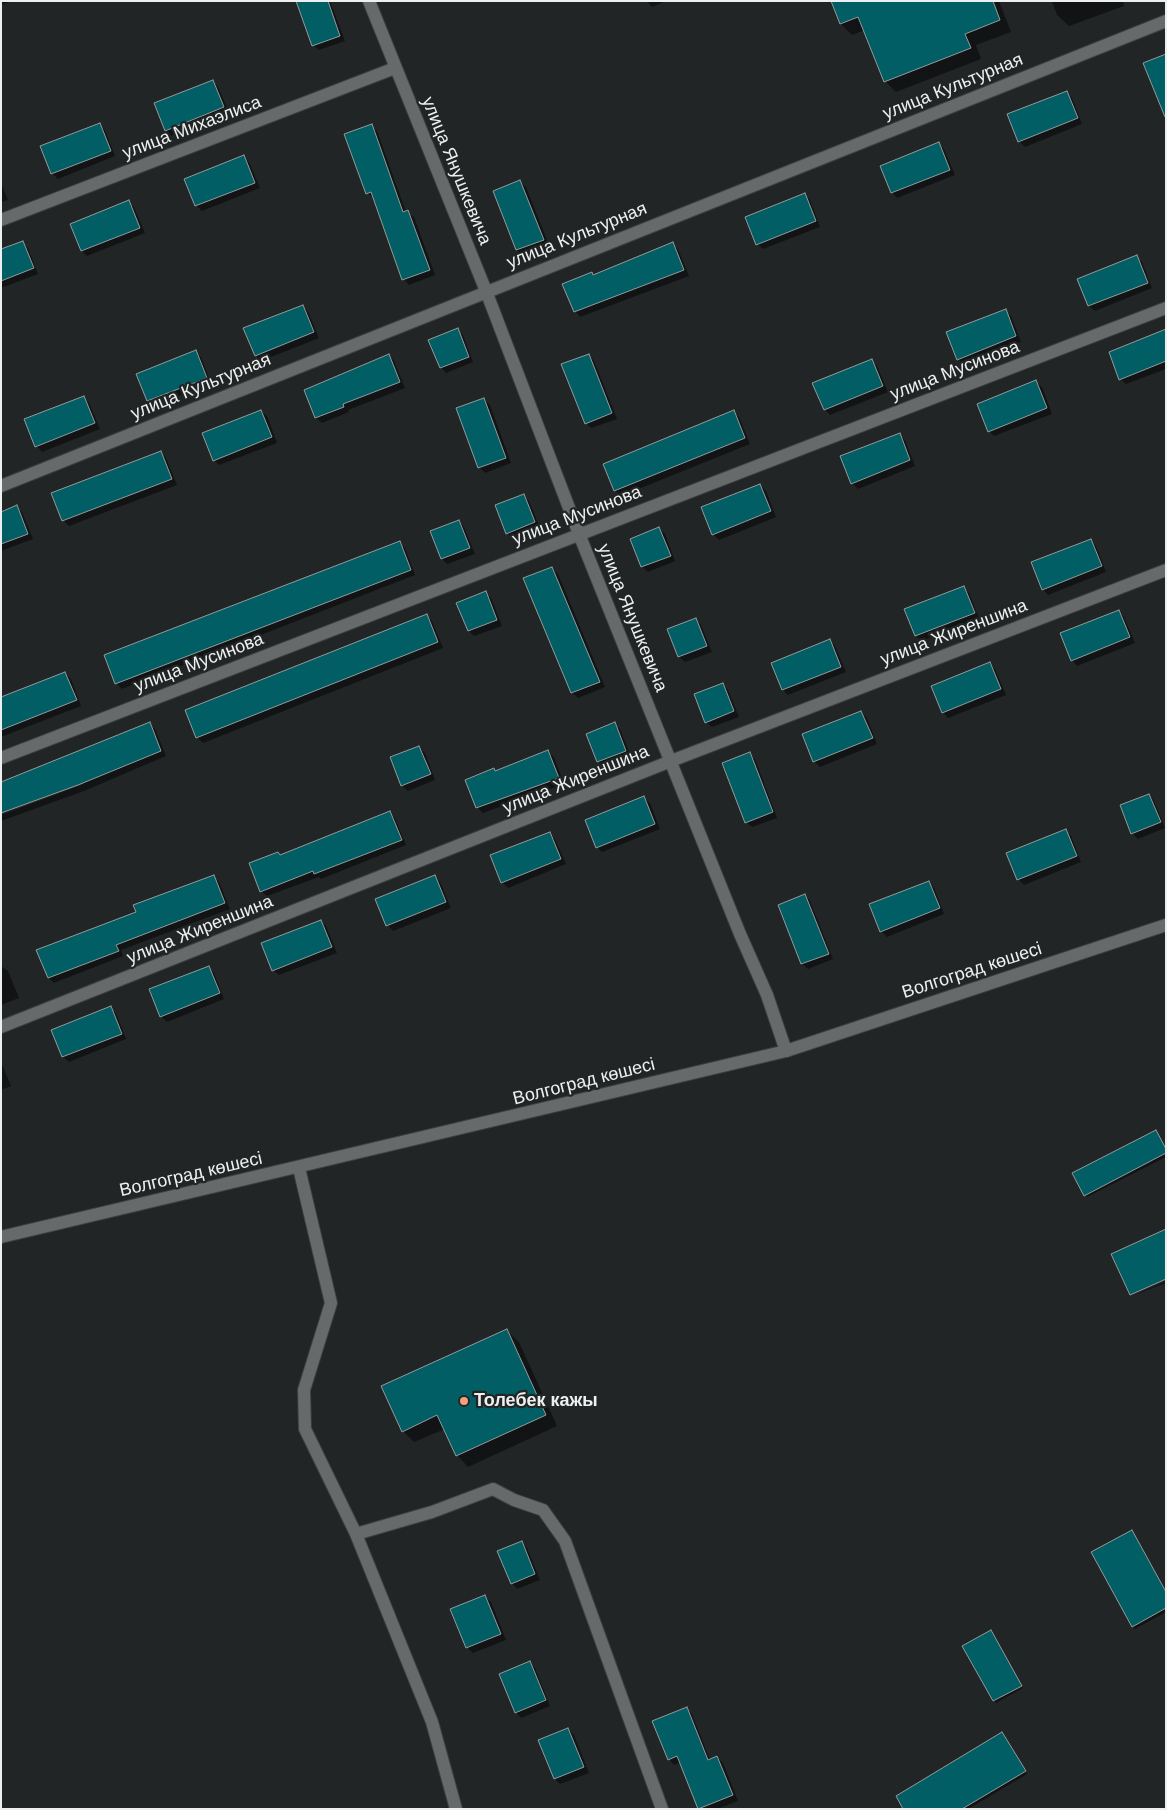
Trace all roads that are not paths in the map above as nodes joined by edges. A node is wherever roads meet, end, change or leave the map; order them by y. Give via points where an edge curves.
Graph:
1 (369, 1) edge
2 (1166, 21) edge
3 (395, 68) junction
4 (1, 220) edge
5 (486, 291) junction
6 (1166, 308) edge
7 (1, 486) edge
8 (579, 534) junction
9 (1166, 570) edge
10 (1, 758) edge
11 (671, 762) junction
12 (1166, 925) edge
13 (1, 1028) edge
14 (786, 1051) junction
15 (299, 1168) junction
16 (1, 1237) edge
17 (356, 1534) junction
18 (456, 1809) edge
19 (662, 1809) edge

1 - 3 street, улица Янушкевича
2 - 5 street, улица Культурная
3 - 4 street, улица Михаэлиса
3 - 5 street, улица Янушкевича
5 - 7 street, улица Культурная
5 - 8 street, улица Янушкевича
6 - 8 street, улица Мусинова
8 - 10 street, улица Мусинова
8 - 11 street, улица Янушкевича
9 - 11 street, улица Жиреншина
11 - 13 street, улица Жиреншина
11 - 14 street, улица Янушкевича
12 - 14 street, Волгоград көшесі
14 - 15 street, Волгоград көшесі
15 - 16 street, Волгоград көшесі
15 - 17 street via 331,1303 304,1390 306,1429
17 - 18 street via 432,1722
17 - 19 street via 432,1512 493,1489 543,1510 565,1541

